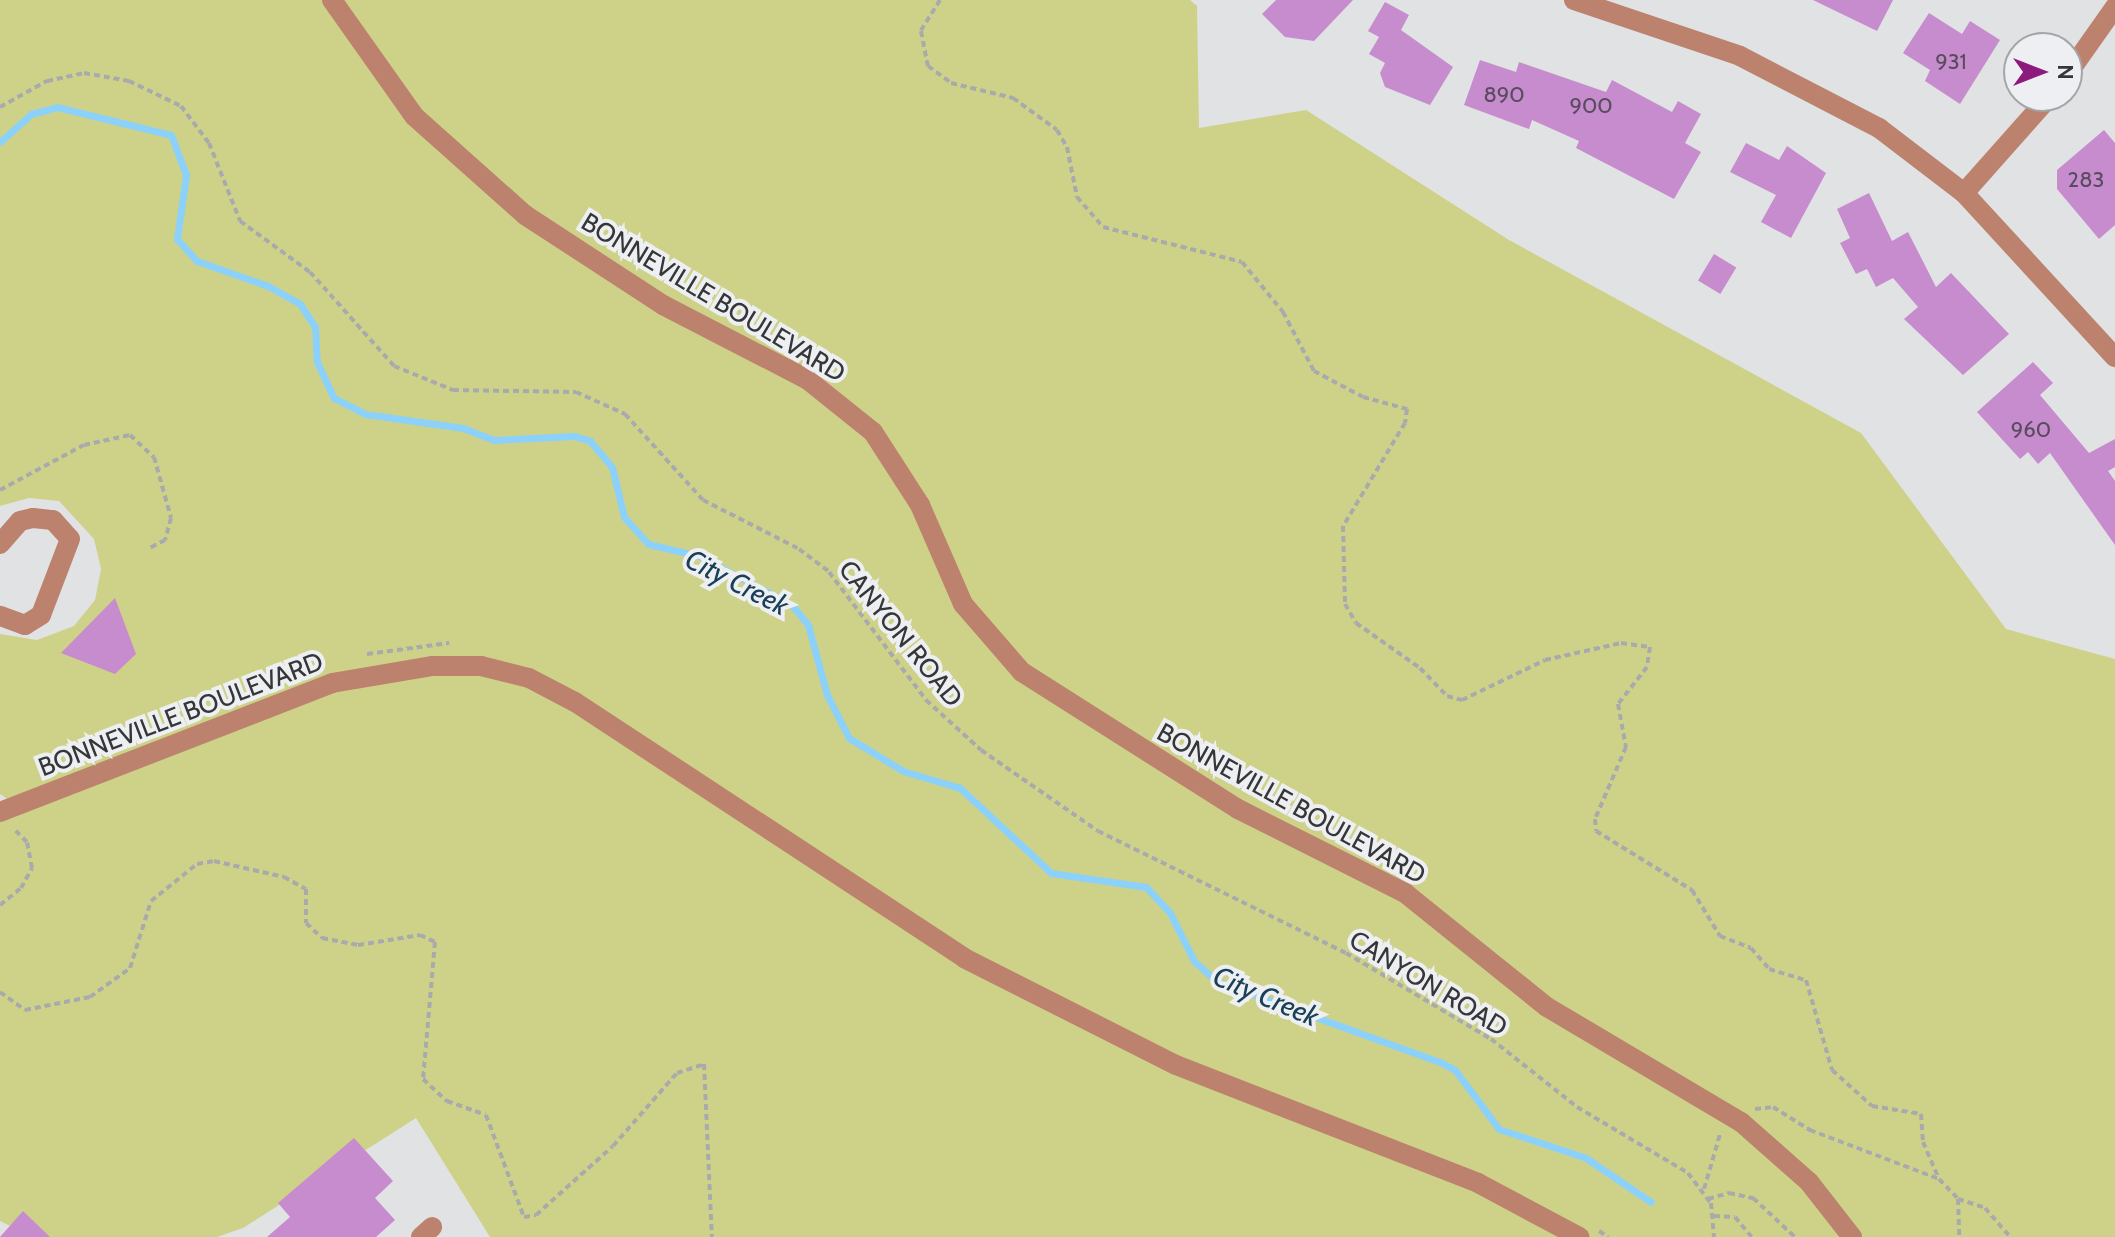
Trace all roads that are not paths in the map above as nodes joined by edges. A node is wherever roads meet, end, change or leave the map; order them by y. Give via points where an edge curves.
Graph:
1 (332, 0) edge
2 (1574, 0) edge
3 (2115, 7) edge
4 (2083, 52) edge
5 (2036, 112) edge
6 (1964, 193) junction
7 (2115, 357) edge
8 (0, 544) edge
9 (0, 616) edge
10 (2, 815) edge
11 (1579, 1237) edge
12 (1852, 1237) edge

1 - 12 street, BONNEVILLE BOULEVARD via 414,116 514,206 663,305 808,380 873,432 920,505 963,604 1022,672 1238,809 1405,893 1547,1007 1741,1122 1809,1182
2 - 6 street via 1784,75 1879,128
3 - 4 street
5 - 6 street
6 - 7 street
8 - 9 street via 20,521 33,518 53,520 70,539 41,615 25,625
10 - 11 street, BONNEVILLE BOULEVARD via 332,683 432,666 481,666 517,675 575,702 964,958 1176,1065 1478,1183

